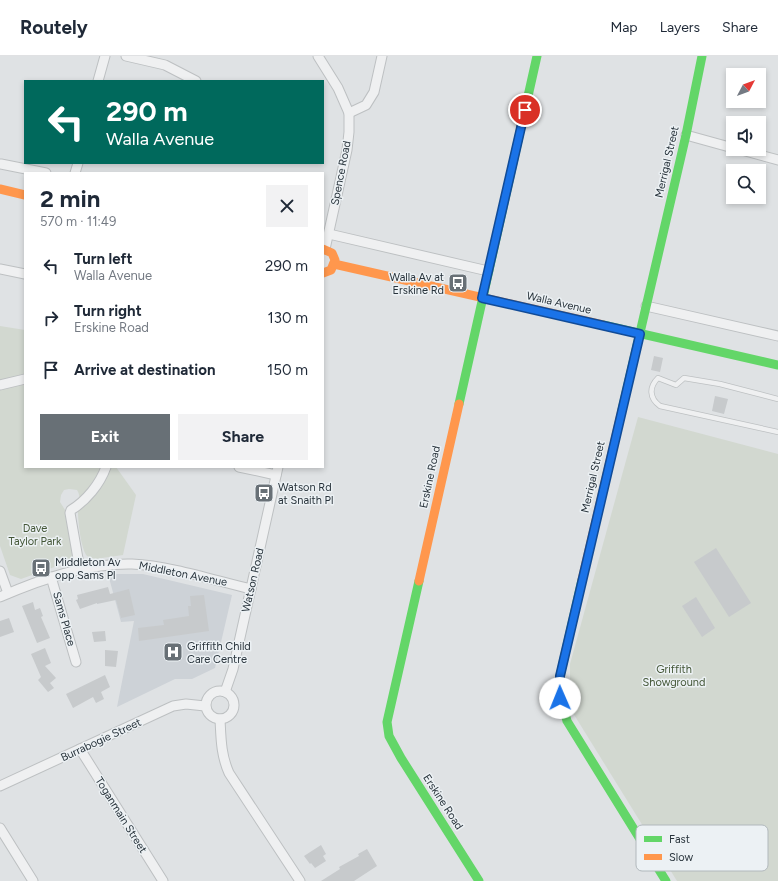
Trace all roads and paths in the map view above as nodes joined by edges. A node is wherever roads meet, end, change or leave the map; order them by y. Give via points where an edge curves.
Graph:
1 (104, 56) edge
2 (126, 56) edge
3 (318, 56) edge
4 (382, 56) edge
5 (537, 56) edge
6 (702, 56) edge
7 (98, 80) edge
8 (194, 80) edge
9 (349, 113) junction
10 (686, 135) junction
11 (726, 146) edge
12 (763, 156) edge
13 (778, 160) edge
14 (1, 164) dead end
15 (41, 172) edge
16 (0, 189) edge
17 (24, 194) edge
18 (329, 234) junction
19 (324, 249) edge
20 (334, 264) junction
21 (0, 269) edge
22 (488, 271) junction
23 (324, 273) edge
24 (24, 274) edge
25 (482, 298) junction
26 (646, 306) junction
27 (640, 334) junction
28 (778, 336) edge
29 (778, 365) edge
30 (24, 380) edge
31 (0, 385) edge
32 (778, 399) edge
33 (778, 432) edge
34 (106, 468) edge
35 (249, 468) edge
36 (277, 471) edge
37 (80, 570) junction
38 (0, 572) edge
39 (51, 577) junction
40 (251, 588) junction
41 (4, 595) edge
42 (76, 662) dead end
43 (225, 692) junction
44 (205, 706) junction
45 (220, 719) junction
46 (80, 749) junction
47 (0, 786) edge
48 (0, 828) edge
49 (636, 831) edge
50 (660, 871) edge
51 (33, 881) edge
52 (163, 881) edge
53 (300, 881) edge
54 (479, 881) edge
55 (666, 881) edge

1 - 7 street
2 - 8 street via 165,65
3 - 9 street, Spence Road via 338,88
4 - 9 street via 374,92 366,105
5 - 22 street, Erskine Road
6 - 10 street, Merrigal Street
9 - 18 street, Spence Road via 347,150
10 - 11 street
10 - 26 street, Merrigal Street
12 - 13 street
14 - 15 street
16 - 17 street
18 - 19 street, Spence Road
18 - 22 street
19 - 20 street via 334,256
20 - 23 street via 331,270
20 - 25 street, Walla Avenue
21 - 24 street
22 - 25 street, Erskine Road
25 - 27 street, Walla Avenue
25 - 54 street, Erskine Road via 387,722 392,743
26 - 27 street, Merrigal Street
26 - 28 street
27 - 29 street, Walla Avenue
27 - 49 street, Merrigal Street via 560,676 560,698 567,721
30 - 31 street
32 - 33 lane via 684,378 676,384 658,378 651,393 660,406
34 - 37 street via 87,497 70,513
35 - 36 street
36 - 40 street, Watson Road
37 - 39 street, Middleton Avenue
37 - 40 street, Middleton Avenue via 116,565 144,565
38 - 41 street
39 - 41 street, Middleton Avenue
39 - 42 street, Sams Place
40 - 43 street, Watson Road via 233,669
43 - 44 street via 212,693
43 - 45 street via 234,704 232,712
44 - 45 street via 213,718
44 - 46 street, Burrabogie Street via 173,706
45 - 53 street via 221,748 229,773
46 - 47 street, Burrabogie Street
46 - 52 street, Toganmain Street
48 - 51 street
50 - 55 street, Merrigal Street

